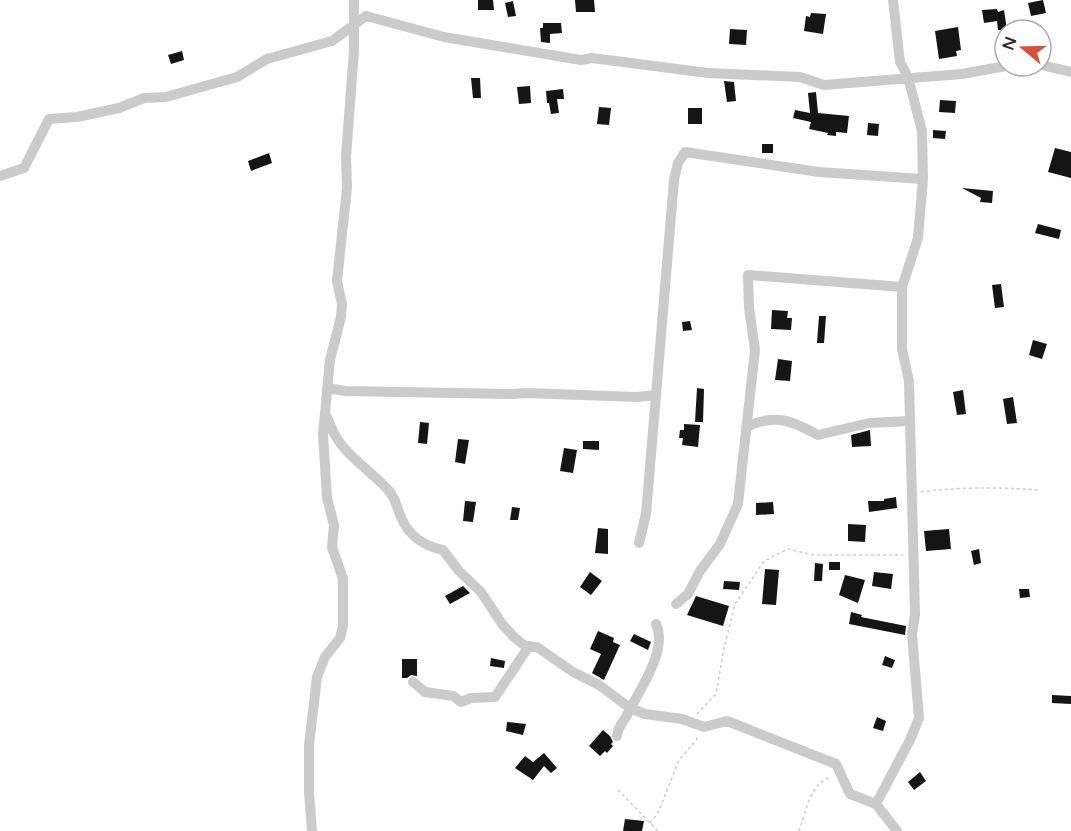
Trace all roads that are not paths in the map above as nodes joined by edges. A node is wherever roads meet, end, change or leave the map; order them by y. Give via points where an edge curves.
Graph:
1 (354, 0) edge
2 (893, 0) edge
3 (354, 25) junction
4 (993, 68) edge
5 (1053, 68) edge
6 (1071, 72) edge
7 (908, 77) junction
8 (0, 176) edge
9 (923, 179) junction
10 (902, 287) junction
11 (327, 388) junction
12 (656, 395) junction
13 (326, 414) junction
14 (910, 422) junction
15 (746, 427) junction
16 (639, 543) dead end
17 (676, 604) dead end
18 (656, 624) dead end
19 (529, 646) junction
20 (413, 682) dead end
21 (630, 708) junction
22 (617, 736) dead end
23 (876, 804) junction
24 (312, 831) edge
25 (897, 831) edge

1 - 3 street
2 - 7 street via 900,62
3 - 7 street via 366,16 444,37 581,60 592,58 708,73 800,76 824,85
3 - 8 street via 332,41 267,58 237,77 98,113 50,119 24,168
3 - 11 street via 347,188 337,281 342,304
4 - 7 street
5 - 6 street
7 - 9 street via 922,131
9 - 10 street via 918,238
9 - 12 street via 819,172 685,152 674,180
10 - 14 street via 902,349 909,381
10 - 15 street via 748,275 748,308 755,350
11 - 12 street
11 - 13 street
12 - 16 street
13 - 19 street via 335,435 389,491 412,534 428,547 443,550 482,591 508,631
13 - 24 street via 323,448 334,525 332,547 343,579 344,600 342,634 325,657 317,677 309,745
14 - 15 street via 869,423 818,435 785,421 757,422
14 - 23 street via 915,615 912,634 920,718
15 - 17 street via 738,504 720,544 688,594
18 - 21 street via 660,634 656,656
19 - 20 street via 495,697 461,702 453,696 425,692
19 - 21 street via 537,647 599,685
21 - 22 street
21 - 23 street via 704,727 727,721 836,764 850,794
23 - 25 street

